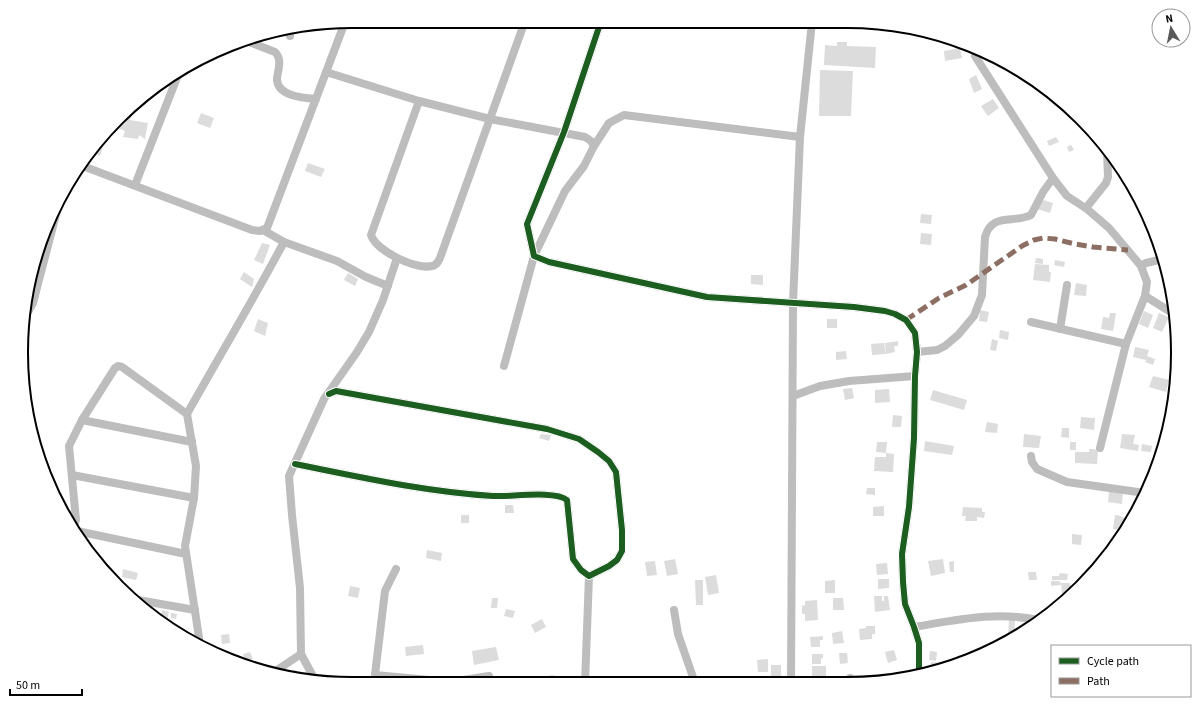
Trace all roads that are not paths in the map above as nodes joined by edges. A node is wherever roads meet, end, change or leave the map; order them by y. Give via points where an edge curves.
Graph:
1 (342, 28) edge
2 (522, 28) edge
3 (598, 28) edge
4 (811, 28) edge
5 (253, 44) edge
6 (974, 56) dead end
7 (326, 72) junction
8 (176, 80) edge
9 (316, 99) junction
10 (419, 101) junction
11 (490, 119) junction
12 (564, 132) junction
13 (800, 137) junction
14 (594, 146) junction
15 (1107, 160) edge
16 (87, 167) edge
17 (1053, 178) junction
18 (135, 186) junction
19 (1086, 208) junction
20 (263, 230) junction
21 (52, 231) edge
22 (284, 242) junction
23 (534, 256) junction
24 (397, 258) junction
25 (1158, 260) edge
26 (1141, 266) junction
27 (1067, 285) dead end
28 (388, 286) junction
29 (1145, 296) junction
30 (794, 303) junction
31 (32, 305) edge
32 (1168, 310) edge
33 (1032, 322) dead end
34 (1060, 329) junction
35 (1126, 344) junction
36 (917, 352) junction
37 (504, 366) dead end
38 (915, 376) junction
39 (329, 394) junction
40 (793, 396) junction
41 (187, 414) junction
42 (82, 420) junction
43 (192, 442) junction
44 (1100, 448) dead end
45 (1031, 456) dead end
46 (295, 464) junction
47 (72, 475) junction
48 (1139, 493) edge
49 (194, 498) junction
50 (75, 522) edge
51 (82, 532) edge
52 (186, 554) junction
53 (396, 569) dead end
54 (589, 576) junction
55 (145, 601) edge
56 (195, 610) junction
57 (674, 610) dead end
58 (1032, 619) edge
59 (914, 627) junction
60 (199, 639) edge
61 (301, 654) junction
62 (279, 669) edge
63 (919, 669) edge
64 (312, 674) edge
65 (489, 676) dead end
66 (374, 677) edge
67 (483, 677) edge
68 (585, 677) edge
69 (693, 677) edge
70 (791, 677) edge

1 - 7 street
2 - 11 street
3 - 12 street
4 - 13 street
5 - 9 street via 278,55 277,78 282,90 294,96
6 - 17 street
7 - 9 street
7 - 10 street
8 - 18 street
9 - 20 street via 267,228
10 - 11 street
10 - 24 street via 371,235 372,240 382,249
11 - 12 street
11 - 24 street via 438,263 425,267
12 - 14 street via 585,137
12 - 23 street via 527,224
13 - 14 street via 624,115 609,123
13 - 30 street
14 - 23 street via 584,166 565,191
15 - 19 street via 1106,183
16 - 18 street
17 - 19 street via 1067,196
17 - 36 street via 1031,215 994,223 987,230 982,295 974,316 945,346 937,350
18 - 20 street via 252,230
19 - 26 street via 1109,228
20 - 22 street
21 - 31 street
22 - 28 street via 337,261
22 - 41 street
23 - 30 street via 549,262 707,297
23 - 37 street
24 - 28 street
25 - 26 street
26 - 29 street via 1147,282
27 - 34 street
28 - 39 street via 361,345
29 - 32 street
29 - 35 street
30 - 36 street via 854,307 895,314 912,326
30 - 40 street
33 - 34 street
34 - 35 street
35 - 44 street
36 - 38 street
38 - 40 street via 849,381 820,386
38 - 59 street via 909,507 902,554 905,604
39 - 46 street via 324,399
39 - 54 street via 336,391 547,429 579,439 598,452 609,461 616,472 622,551 617,560
40 - 70 street
41 - 42 street via 118,366
41 - 43 street
42 - 43 street
42 - 47 street via 69,446
43 - 49 street via 196,466
45 - 48 street via 1036,469 1067,482
46 - 54 street via 394,484 445,491 493,496 563,497 567,500 573,559
46 - 61 street via 289,476 289,488 300,588
47 - 49 street
47 - 50 street
49 - 52 street via 185,546
51 - 52 street
52 - 56 street
53 - 66 street via 385,591
54 - 68 street
55 - 56 street
56 - 60 street
57 - 69 street via 678,634
58 - 59 street via 1017,616 979,616
59 - 63 street via 919,643
61 - 62 street
61 - 64 street
65 - 67 street

